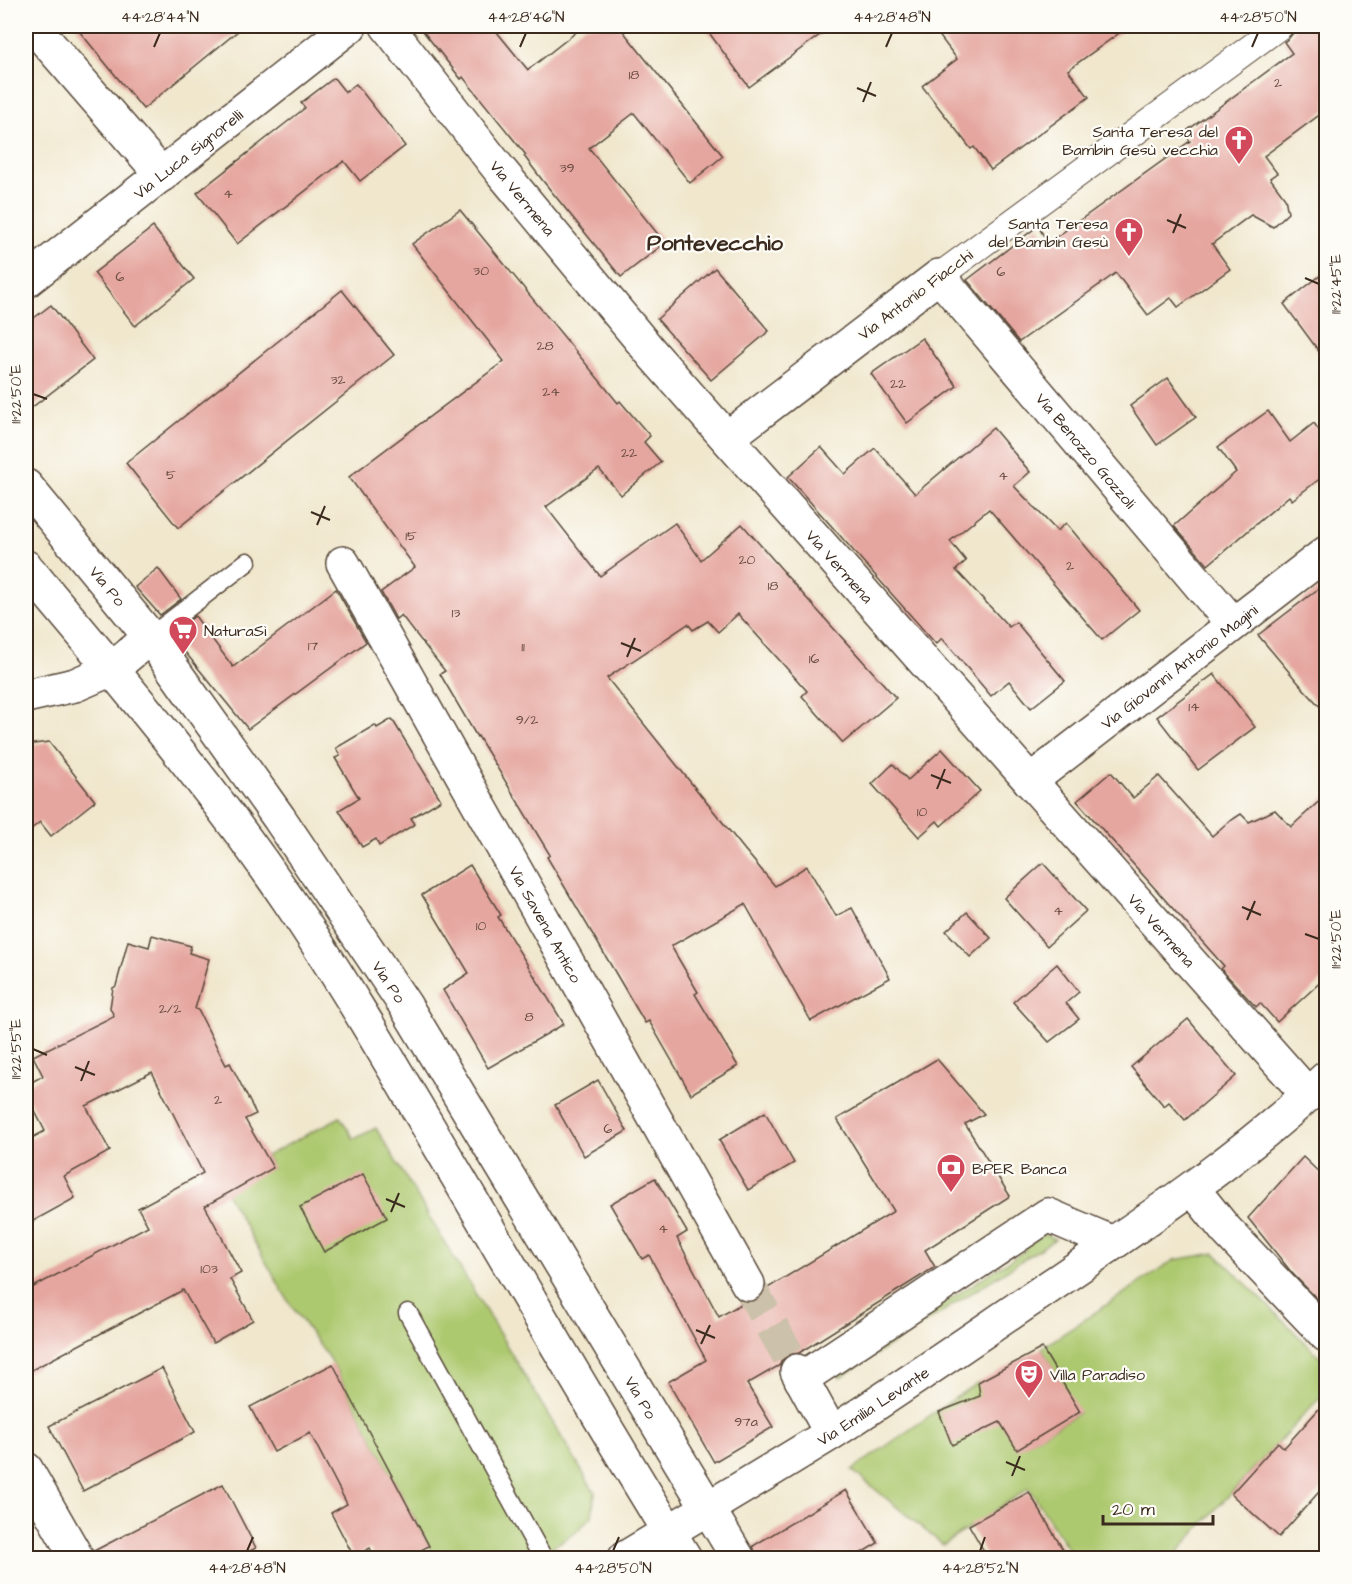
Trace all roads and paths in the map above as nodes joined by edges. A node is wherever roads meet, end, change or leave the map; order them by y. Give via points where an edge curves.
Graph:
1 (33, 26) edge
2 (350, 26) edge
3 (387, 26) edge
4 (1280, 26) edge
5 (162, 175) junction
6 (939, 276) junction
7 (26, 282) edge
8 (727, 438) junction
9 (26, 486) edge
10 (1326, 553) edge
11 (247, 561) dead end
12 (343, 563) dead end
13 (26, 567) edge
14 (1233, 624) junction
15 (150, 637) junction
16 (112, 669) junction
17 (26, 696) edge
18 (1030, 781) junction
19 (1317, 1086) edge
20 (1192, 1188) junction
21 (1113, 1243) junction
22 (748, 1284) tunnel mouth
23 (408, 1313) dead end
24 (1326, 1335) edge
25 (831, 1433) junction
26 (26, 1469) edge
27 (707, 1509) junction
28 (677, 1545) edge
29 (77, 1558) edge
30 (543, 1558) edge
31 (625, 1558) edge
32 (738, 1558) edge

1 - 5 street
2 - 5 street, Via Luca Signorelli
3 - 8 street, Via Vermena via 499,169
4 - 6 street, Via Antonio Fiacchi
5 - 7 street, Via Luca Signorelli
6 - 8 street, Via Antonio Fiacchi
6 - 14 street, Via Benozzo Gozzoli
8 - 18 street, Via Vermena
9 - 15 street, Via Po
10 - 14 street, Via Giovanni Antonio Magini
11 - 15 lane
12 - 22 street, Via Savena Antico
13 - 16 street
14 - 18 street, Via Giovanni Antonio Magini
15 - 16 street
15 - 27 street, Via Po via 405,1005
16 - 17 street via 75,685
16 - 28 street via 193,769 289,901 384,1052
18 - 19 street, Via Vermena
19 - 20 street, Via Emilia Levante via 1274,1125
20 - 21 street, Via Emilia Levante
20 - 24 street via 1225,1229
21 - 25 street, Via Emilia Levante
21 - 25 street via 1048,1215 799,1375
23 - 30 lane
25 - 27 street, Via Emilia Levante
26 - 29 street
27 - 28 street, Via Emilia Levante
27 - 32 street, Via Po
28 - 31 street, Via Emilia Levante

